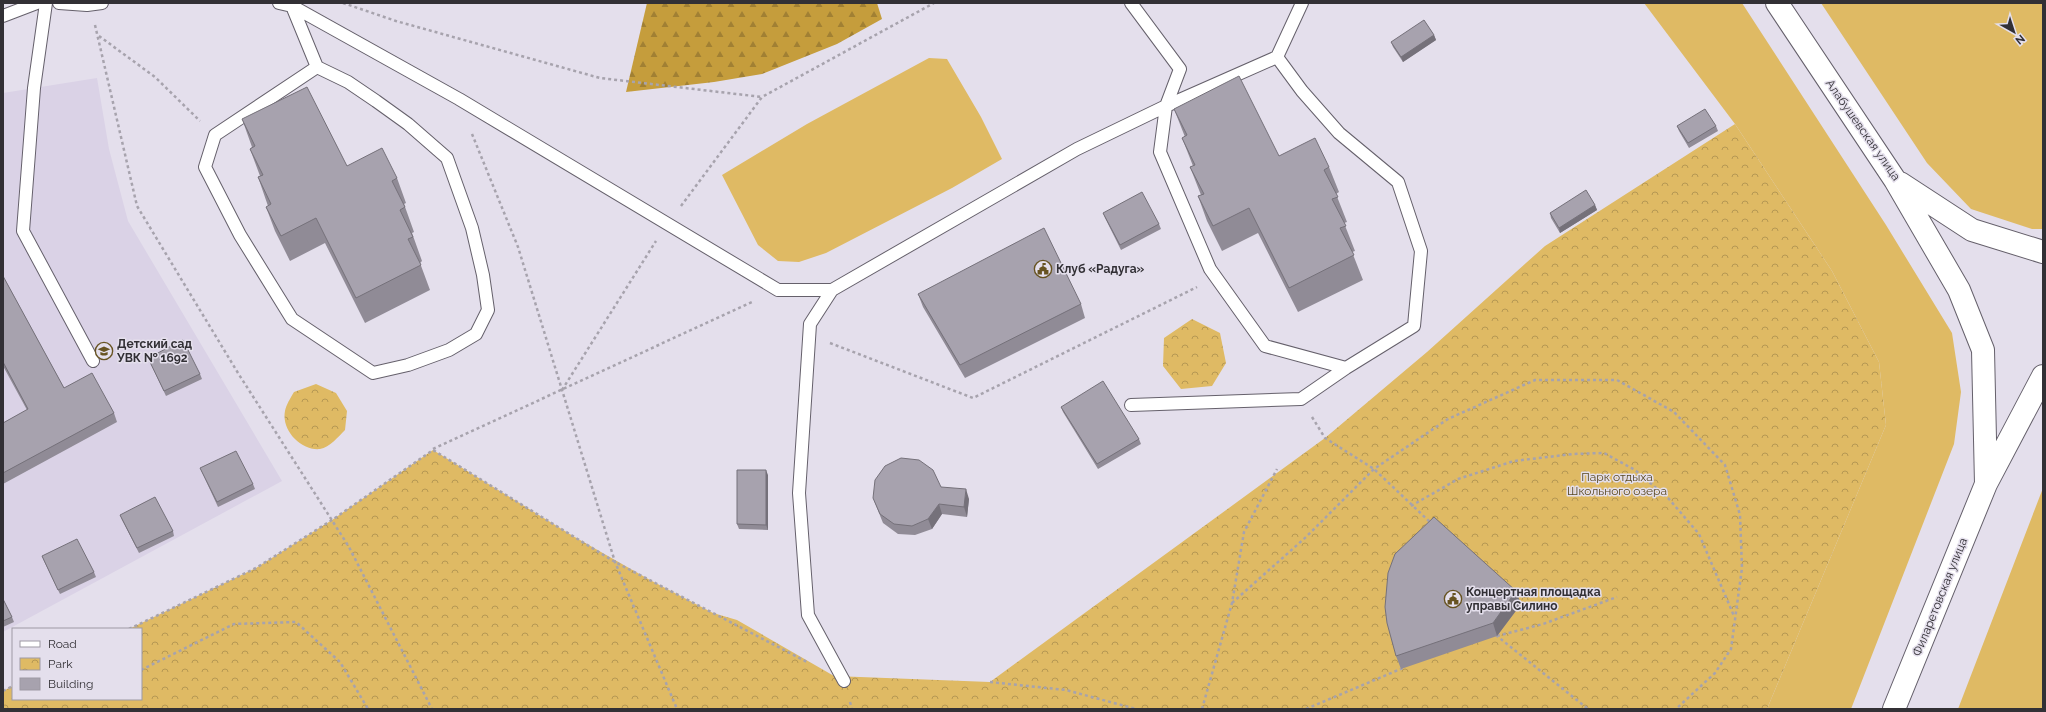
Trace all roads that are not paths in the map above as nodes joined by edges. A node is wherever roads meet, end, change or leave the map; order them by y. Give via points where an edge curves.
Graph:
1 (37, 3) edge
2 (46, 3) edge
3 (59, 3) edge
4 (102, 3) edge
5 (279, 3) edge
6 (1131, 3) edge
7 (1302, 3) edge
8 (1777, 3) edge
9 (292, 6) junction
10 (3, 16) edge
11 (1277, 57) junction
12 (317, 67) junction
13 (1166, 106) junction
14 (1895, 180) junction
15 (2043, 252) edge
16 (832, 290) junction
17 (93, 361) dead end
18 (1346, 368) junction
19 (2043, 376) edge
20 (1131, 405) dead end
21 (1986, 484) junction
22 (844, 681) road end
23 (1894, 709) edge

1 - 10 lane
2 - 17 lane via 34,88 23,231
3 - 4 lane
5 - 9 lane
6 - 13 lane via 1180,69
7 - 11 lane
8 - 14 street, Алабушевская улица
9 - 12 lane
9 - 16 lane via 459,99 778,290
11 - 13 lane
11 - 18 lane via 1339,134 1398,182 1421,251 1414,326
12 - 12 lane via 215,135 205,167 240,235 292,319 373,373 408,365 449,350 476,334 488,310 472,228 447,158 408,124 376,101 348,82
13 - 16 lane via 1077,149
13 - 18 lane via 1160,152 1216,278 1265,346
14 - 15 street, Алабушевская улица via 1972,230
14 - 21 street, Филаретовская улица via 1959,290 1983,350
16 - 22 lane via 810,324 799,493 808,616
18 - 20 lane via 1301,399
19 - 21 street, Филаретовская улица
21 - 23 street, Филаретовская улица

